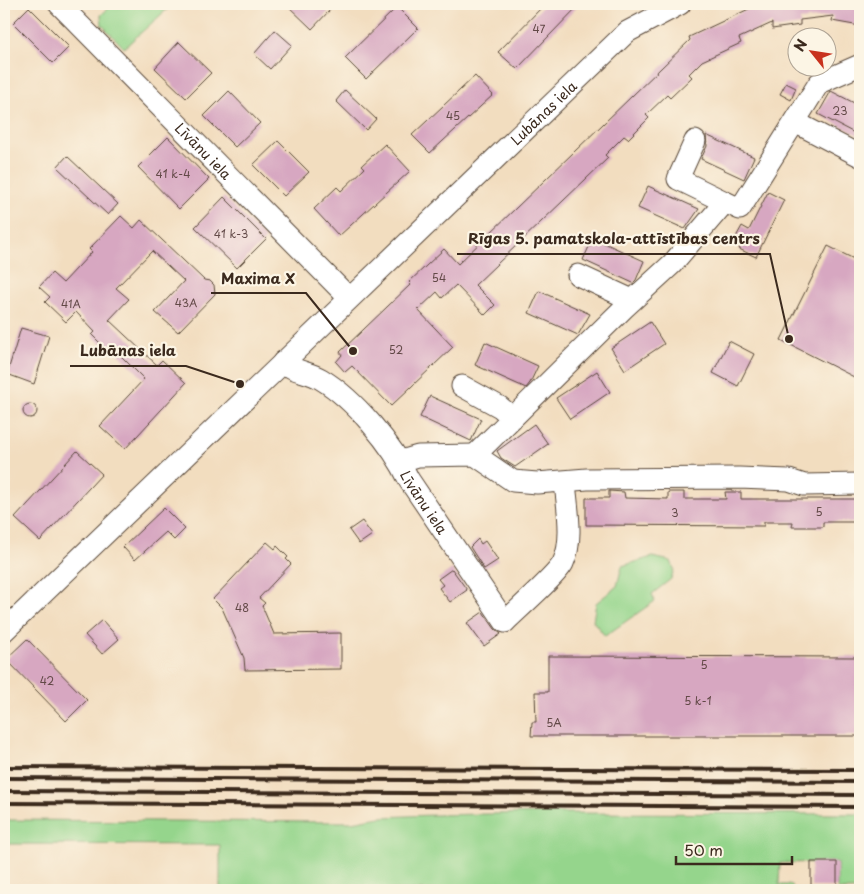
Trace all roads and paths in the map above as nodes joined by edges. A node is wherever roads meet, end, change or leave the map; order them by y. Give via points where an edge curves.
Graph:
1 (59, 4) edge
2 (644, 4) edge
3 (680, 4) edge
4 (627, 32) junction
5 (860, 65) edge
6 (795, 122) junction
7 (695, 141) dead end
8 (860, 156) edge
9 (725, 202) junction
10 (578, 275) dead end
11 (349, 298) junction
12 (632, 300) junction
13 (283, 362) junction
14 (462, 386) dead end
15 (512, 418) junction
16 (475, 455) junction
17 (401, 461) junction
18 (565, 482) junction
19 (860, 484) edge
20 (4, 631) edge

1 - 11 street, Līvānu iela
2 - 4 street, Lubānas iela
3 - 4 street, Lubānas iela
4 - 11 street, Lubānas iela
5 - 6 street via 819,83
6 - 8 street
6 - 9 street via 740,209
7 - 9 street via 678,179
9 - 12 street via 672,264
10 - 12 street
11 - 13 street, Lubānas iela
12 - 15 street
13 - 17 street, Līvānu iela via 294,370 308,372 339,391
13 - 20 street, Lubānas iela
14 - 15 street via 500,407
15 - 16 street
16 - 17 street via 418,456
16 - 18 street via 513,481
17 - 18 street, Līvānu iela via 409,480 506,622 562,565 567,550 568,525
18 - 19 street via 587,478 738,478 790,480 804,485

